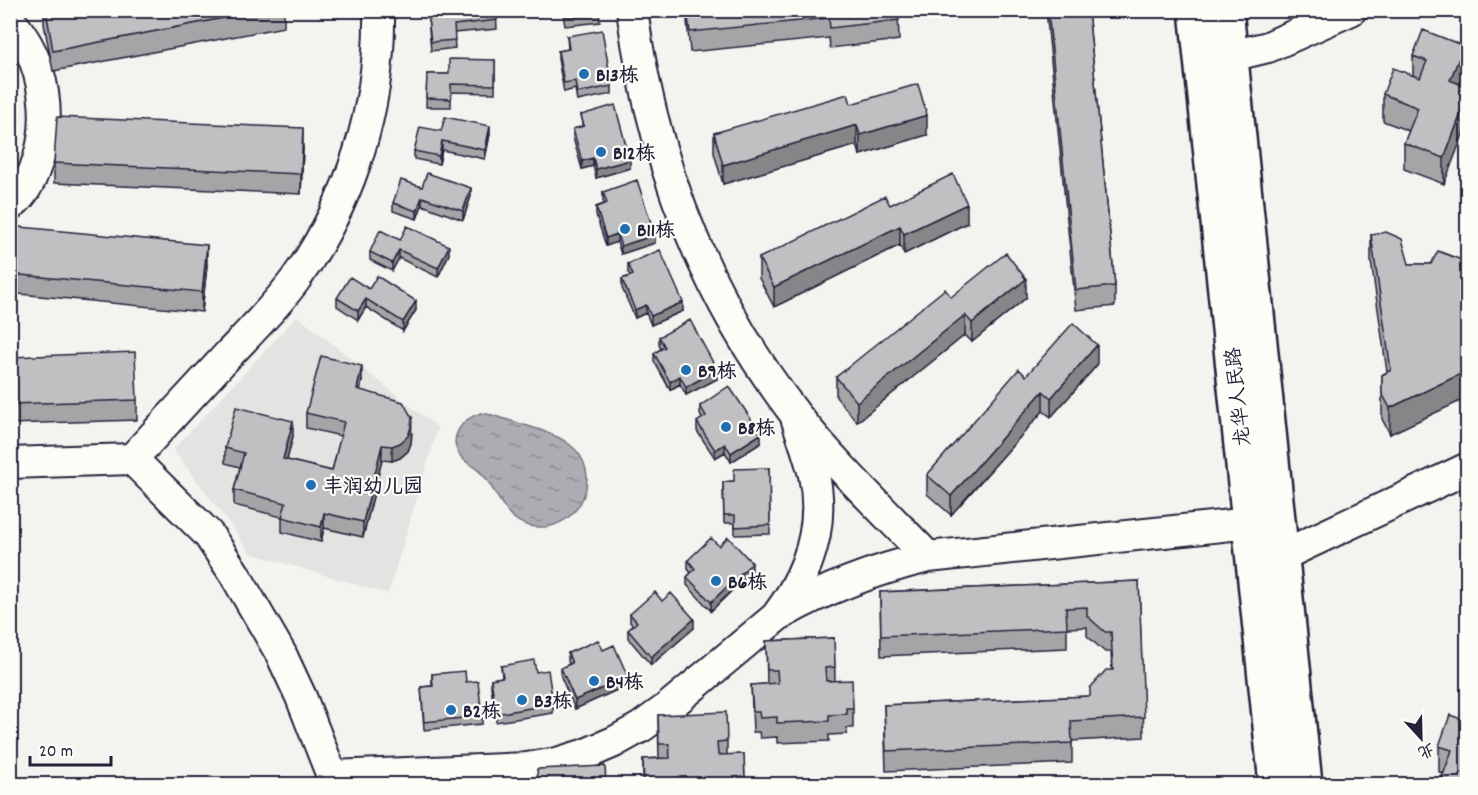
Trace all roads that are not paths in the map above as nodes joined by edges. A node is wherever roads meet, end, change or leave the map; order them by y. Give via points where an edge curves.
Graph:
1 (379, 10) edge
2 (632, 10) edge
3 (1196, 10) edge
4 (1226, 10) edge
5 (1351, 10) edge
6 (10, 21) edge
7 (1231, 56) junction
8 (10, 205) edge
9 (795, 414) junction
10 (132, 459) junction
11 (10, 463) edge
12 (1467, 468) edge
13 (1250, 523) junction
14 (1281, 556) junction
15 (928, 557) junction
16 (776, 617) junction
17 (1276, 784) edge
18 (1305, 784) edge

1 - 10 street via 371,107 362,143 334,215 305,264 271,309
2 - 9 street via 650,113 684,219 732,319
3 - 13 main road, 龙华人民路
4 - 7 main road, 龙华人民路
5 - 7 street via 1268,46
6 - 8 street via 34,59 45,122 33,173 18,201
7 - 14 main road, 龙华人民路
9 - 15 street
9 - 16 street via 814,474 817,517 809,560 790,599
10 - 11 street
10 - 16 street via 208,534 234,573 281,654 332,776 527,768 586,754 641,727 666,709
12 - 14 street
13 - 15 street
13 - 17 main road, 龙华人民路
14 - 18 main road, 龙华人民路
15 - 16 street via 849,580

